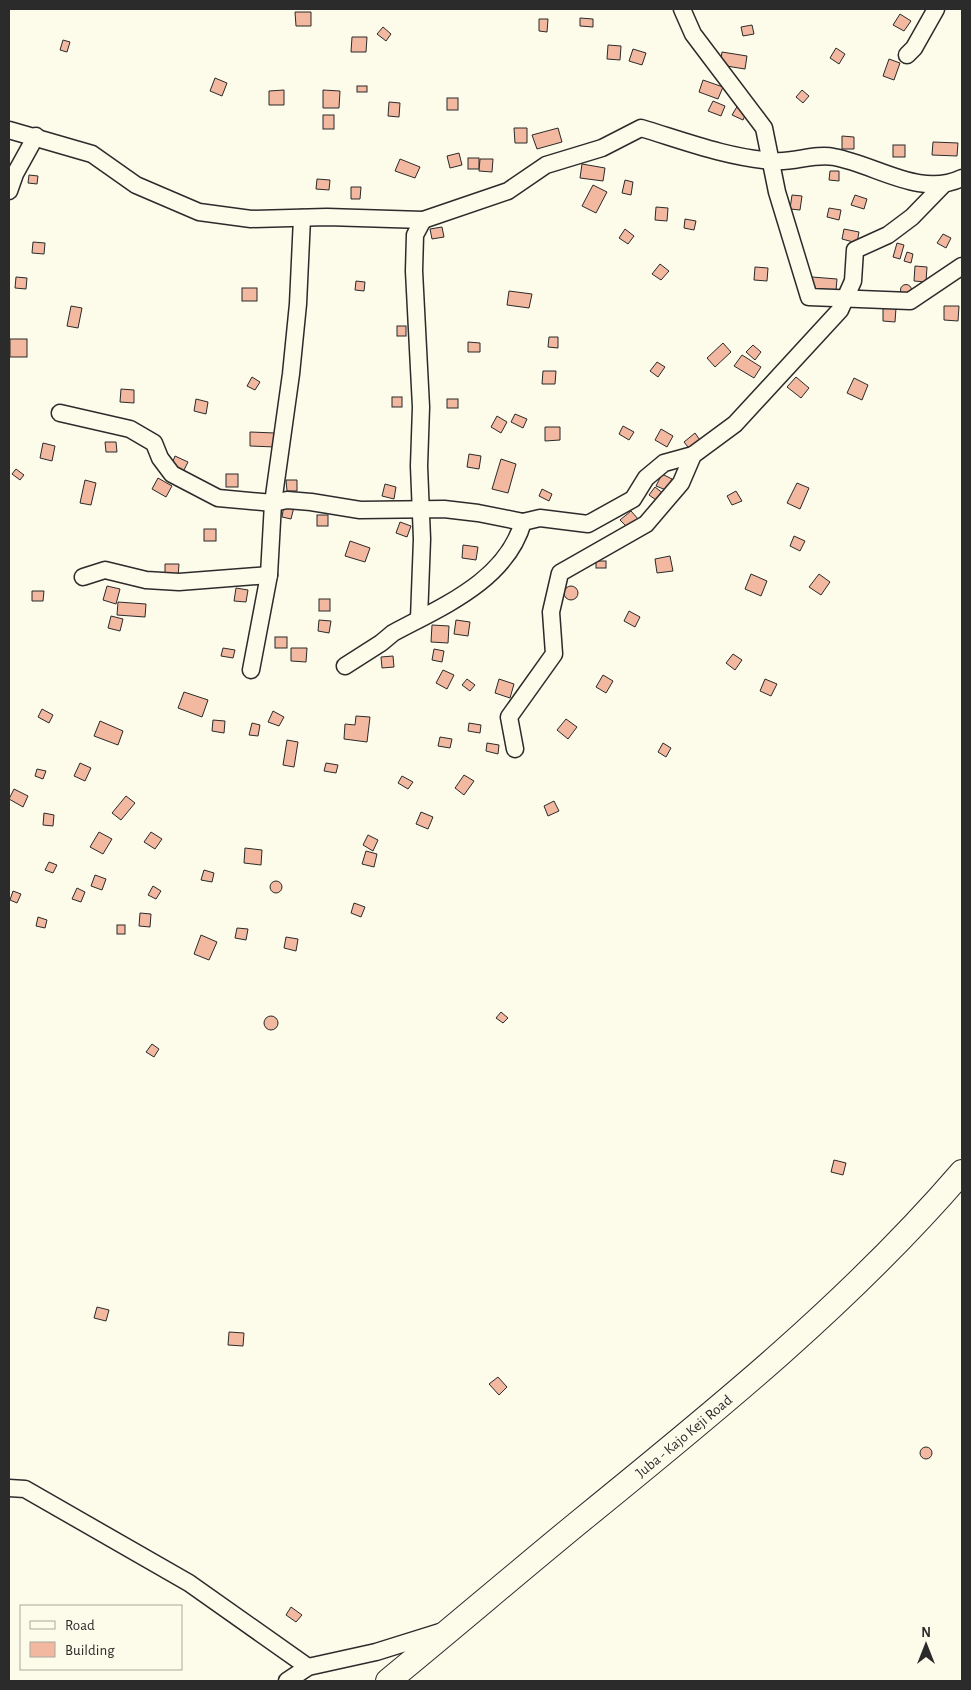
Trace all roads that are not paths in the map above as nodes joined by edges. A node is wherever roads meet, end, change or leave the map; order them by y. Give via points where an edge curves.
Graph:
1 (682, 9) edge
2 (936, 9) edge
3 (907, 55) dead end
4 (9, 130) edge
5 (36, 136) junction
6 (962, 178) edge
7 (944, 184) junction
8 (9, 191) edge
9 (302, 218) junction
10 (423, 220) junction
11 (962, 266) edge
12 (60, 413) dead end
13 (693, 455) junction
14 (273, 503) junction
15 (420, 509) junction
16 (523, 522) junction
17 (269, 575) junction
18 (83, 577) dead end
19 (420, 619) junction
20 (345, 666) dead end
21 (251, 670) dead end
22 (515, 749) dead end
23 (962, 1172) edge
24 (9, 1488) edge
25 (452, 1629) junction
26 (308, 1667) junction
27 (287, 1681) edge
28 (388, 1681) edge

1 - 11 street via 693,34 764,128 776,192 809,297 910,301
2 - 3 street
4 - 5 street
5 - 8 street
5 - 9 street via 92,154 136,185 199,212 251,219
6 - 7 street
7 - 10 street via 922,185 833,156 774,161 724,152 641,128 602,148 546,164 508,191
7 - 13 street via 912,217 888,235 855,250 853,281 840,310 736,424
9 - 10 street
9 - 14 street via 291,374
10 - 15 street via 415,235 414,270 421,407
12 - 14 street via 130,429 154,443 172,474 218,498
13 - 16 street via 664,463 646,478 633,499 588,524 540,518
13 - 22 street via 681,484 646,524 560,574 552,612 554,654 509,717
14 - 15 street via 287,500 360,510
14 - 17 street
15 - 16 street via 478,513
15 - 19 street
16 - 19 street via 518,540 482,583
17 - 18 street via 179,582 146,580 105,570
17 - 21 street
19 - 20 street
23 - 25 main road, Juba - Kajo Keji Road via 916,1226 759,1374
24 - 26 street via 25,1489 60,1507 189,1583
25 - 26 street via 376,1652
25 - 28 main road, Juba - Kajo Keji Road
26 - 27 street

